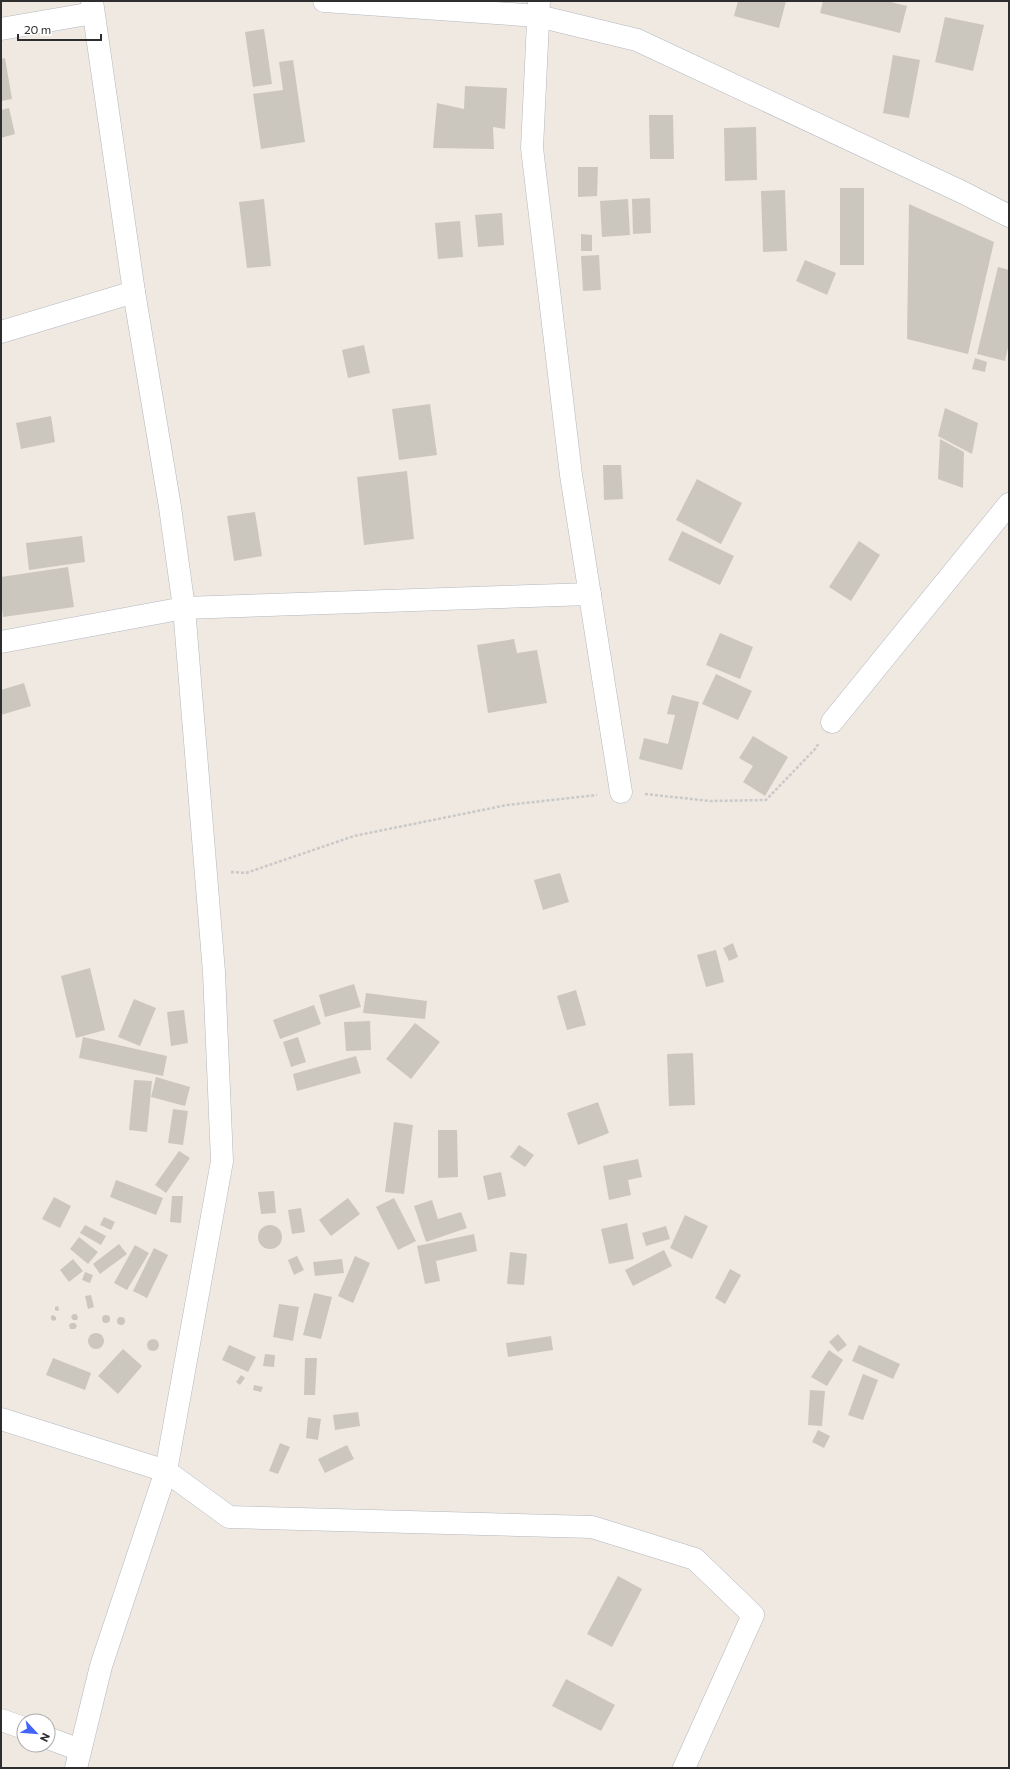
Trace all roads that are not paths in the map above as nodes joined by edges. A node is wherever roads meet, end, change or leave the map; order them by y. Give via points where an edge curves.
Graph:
1 (324, 1) edge
2 (93, 7) edge
3 (538, 8) edge
4 (1, 29) edge
5 (1009, 216) edge
6 (134, 292) junction
7 (1, 332) edge
8 (1009, 504) edge
9 (590, 594) junction
10 (184, 608) junction
11 (1, 642) edge
12 (832, 722) road end
13 (621, 792) road end
14 (1, 1419) edge
15 (166, 1471) junction
16 (1, 1720) edge
17 (16, 1725) edge
18 (56, 1744) edge
19 (78, 1759) edge
20 (684, 1768) edge

1 - 3 street
2 - 4 street
2 - 6 street
3 - 5 street via 637,40
3 - 9 street via 532,148 571,474
6 - 7 street
6 - 10 street
8 - 12 street
9 - 10 street
9 - 13 street
10 - 11 street
10 - 15 street via 214,972 222,1161
14 - 15 street
15 - 19 street via 101,1666
15 - 20 street via 229,1517 592,1527 695,1559 753,1615
16 - 17 street
18 - 19 street

